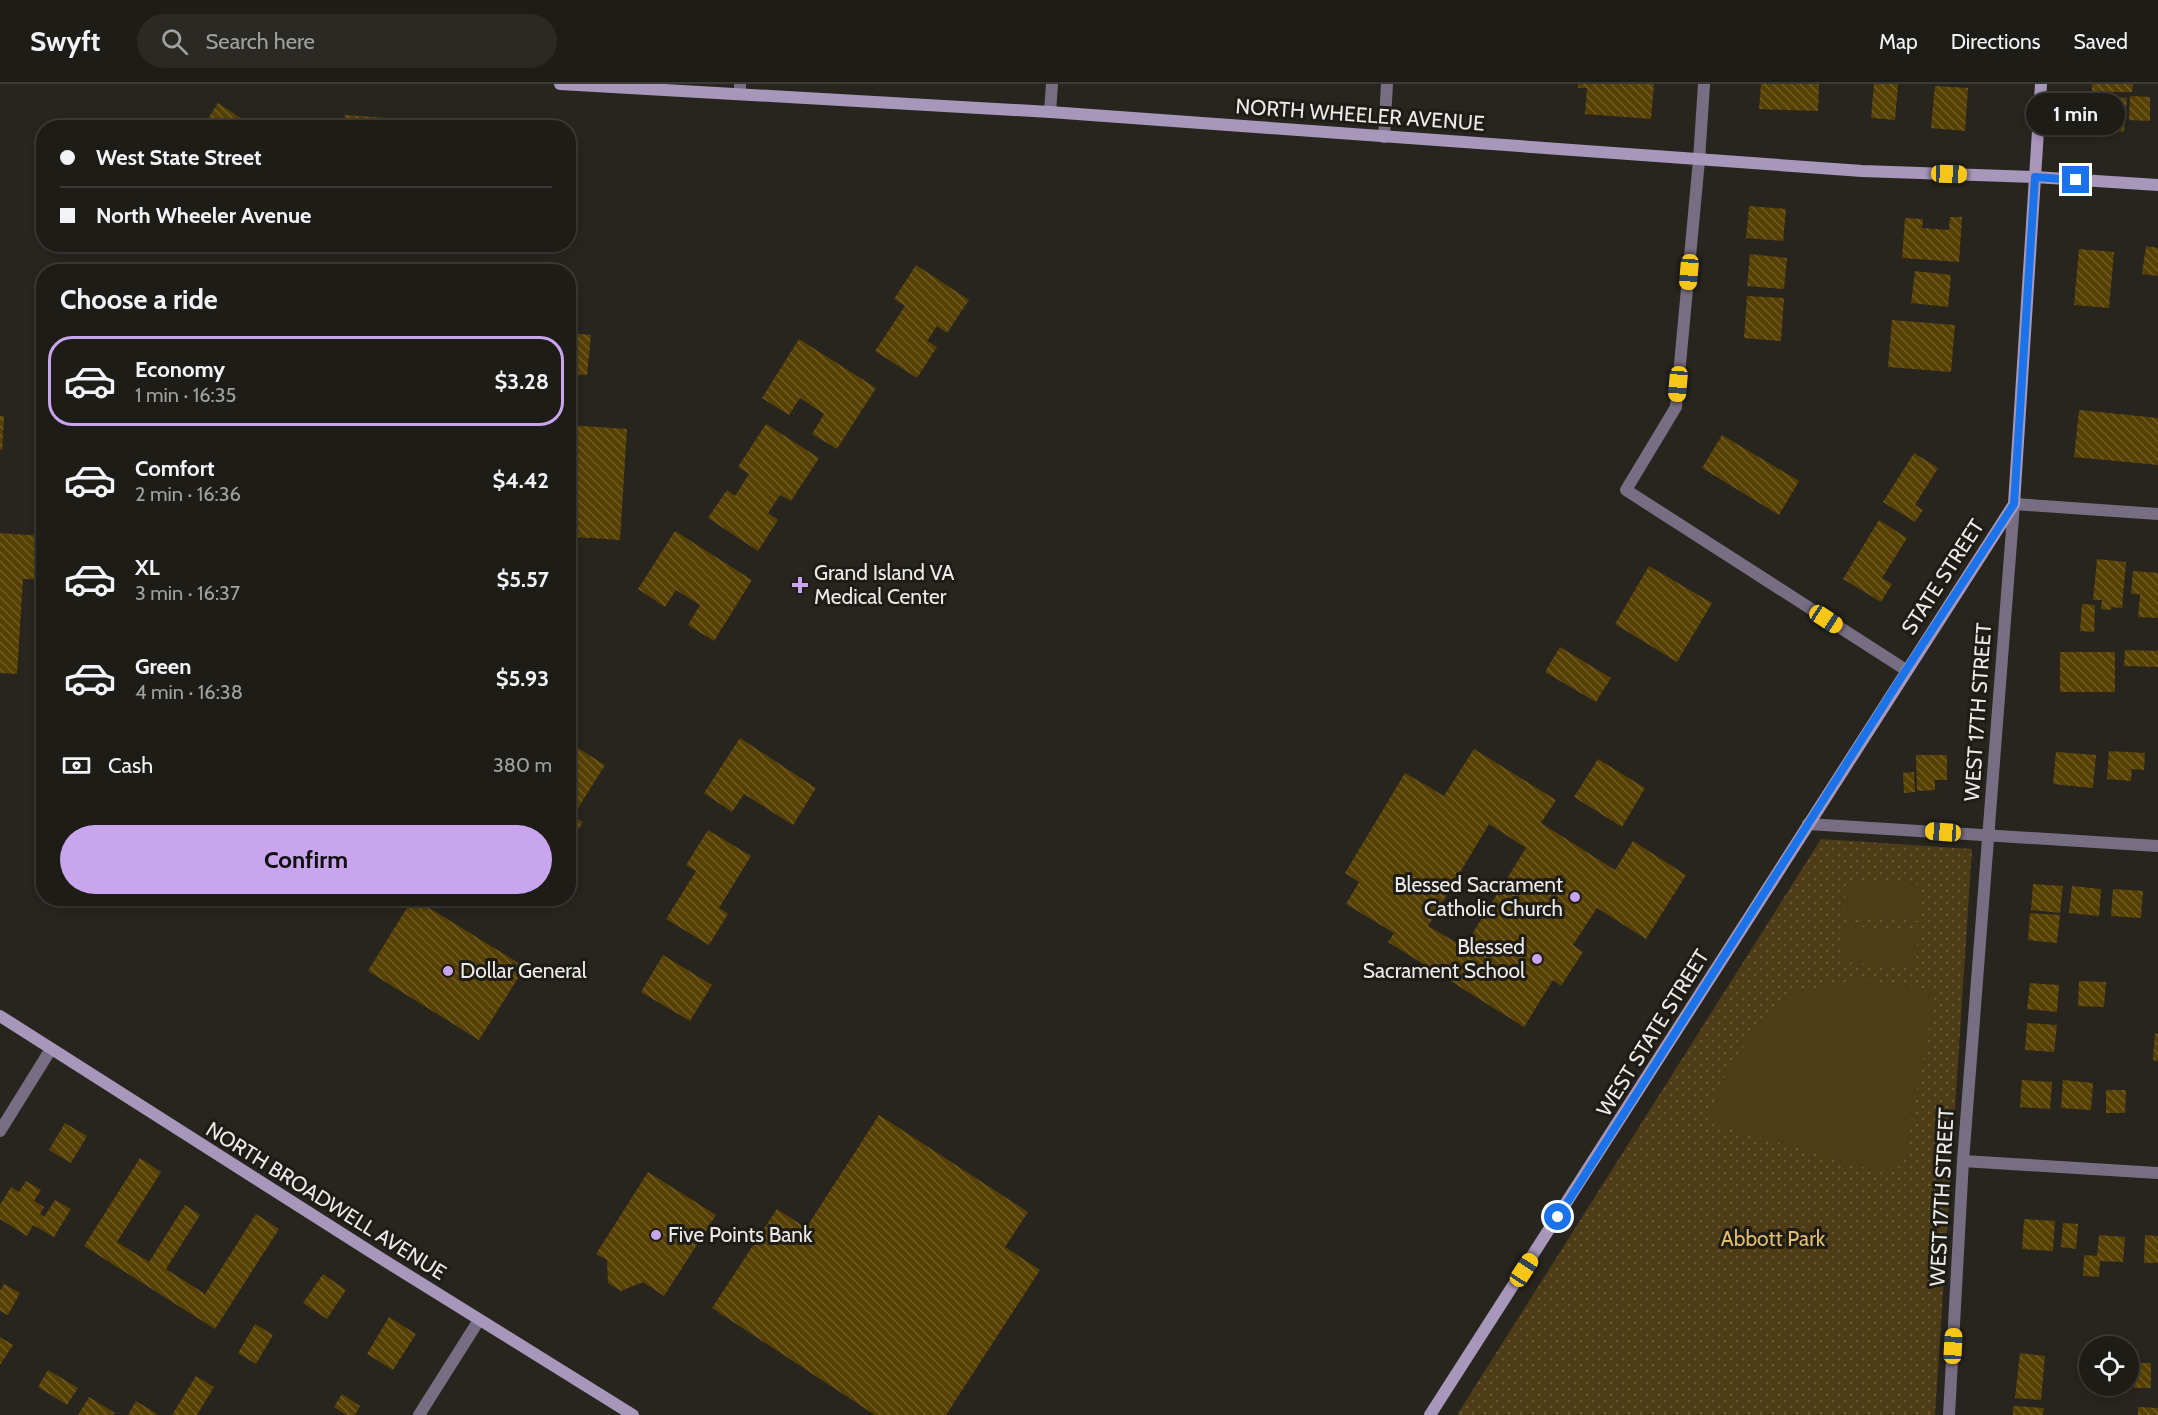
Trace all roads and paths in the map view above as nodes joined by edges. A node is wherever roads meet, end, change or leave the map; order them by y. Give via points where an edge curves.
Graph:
1 (560, 84) edge
2 (1052, 84) edge
3 (1387, 84) edge
4 (1704, 84) edge
5 (2041, 84) edge
6 (740, 89) edge
7 (1050, 112) junction
8 (1384, 137) junction
9 (1699, 160) junction
10 (2035, 177) junction
11 (2158, 185) edge
12 (2014, 504) junction
13 (2158, 514) edge
14 (1906, 670) junction
15 (1808, 824) junction
16 (1988, 835) junction
17 (2158, 846) edge
18 (0, 1016) edge
19 (51, 1048) junction
20 (0, 1131) edge
21 (1963, 1161) junction
22 (2158, 1173) edge
23 (479, 1320) junction
24 (419, 1415) edge
25 (633, 1415) edge
26 (1430, 1415) edge
27 (1949, 1415) edge

1 - 6 street, NORTH WHEELER AVENUE
2 - 7 street
3 - 8 street
4 - 9 street
5 - 10 street, WEST 17TH STREET
6 - 7 street, NORTH WHEELER AVENUE
7 - 8 street, NORTH WHEELER AVENUE
8 - 9 street, NORTH WHEELER AVENUE
9 - 10 street, NORTH WHEELER AVENUE
9 - 14 street via 1676,407 1626,490
10 - 11 street, NORTH WHEELER AVENUE
10 - 12 street, WEST 17TH STREET
12 - 13 street
12 - 14 street, STATE STREET
12 - 16 street, WEST 17TH STREET
14 - 15 street, WEST STATE STREET
15 - 16 street
15 - 26 street, WEST STATE STREET
16 - 17 street
16 - 21 street, WEST 17TH STREET
18 - 19 street, NORTH BROADWELL AVENUE
19 - 20 street
19 - 23 street, NORTH BROADWELL AVENUE
21 - 22 street
21 - 27 street, WEST 17TH STREET
23 - 24 street
23 - 25 street, NORTH BROADWELL AVENUE

